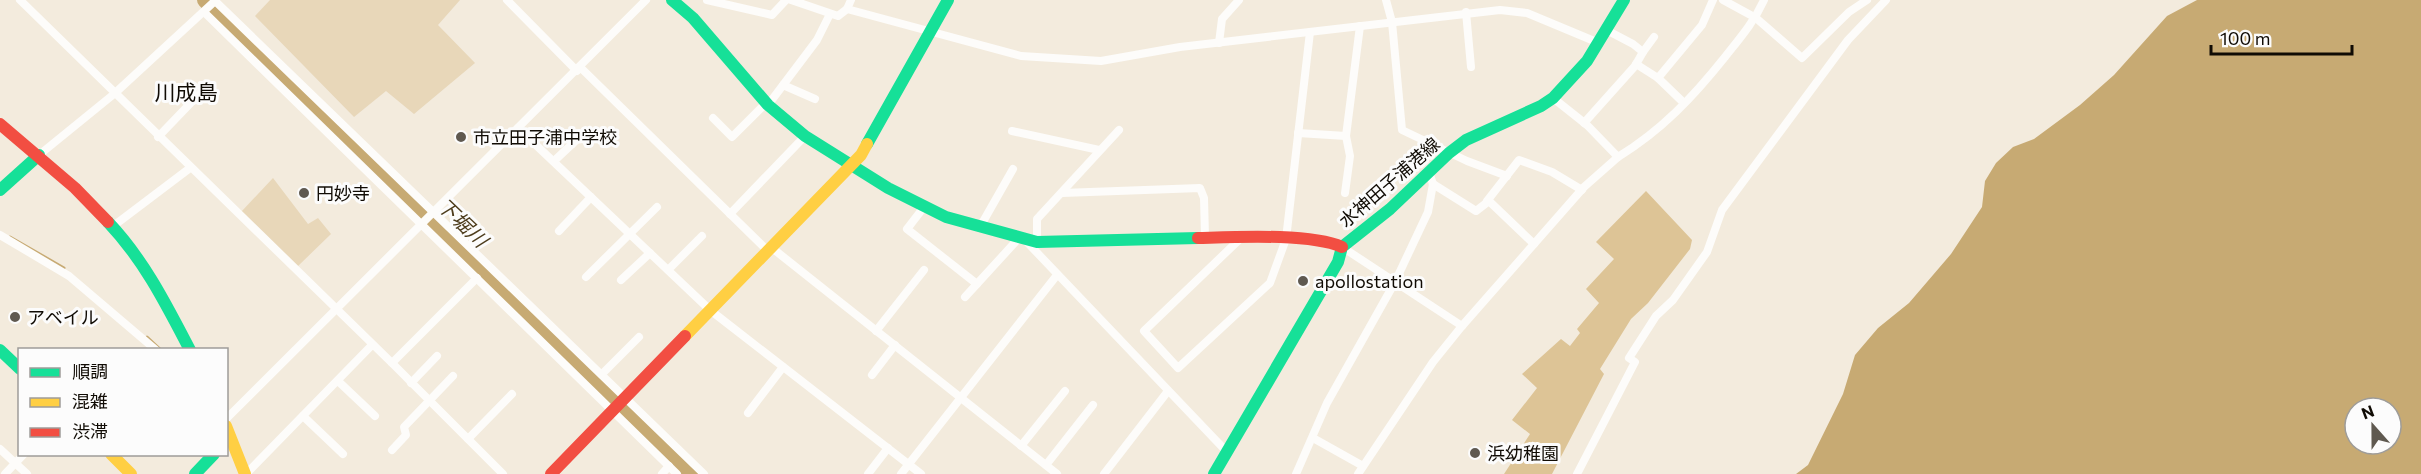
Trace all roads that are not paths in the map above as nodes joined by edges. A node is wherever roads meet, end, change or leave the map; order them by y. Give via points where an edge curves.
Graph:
1 (20, 0) edge
2 (215, 0) edge
3 (507, 0) edge
4 (646, 0) edge
5 (672, 0) edge
6 (707, 0) edge
7 (786, 0) edge
8 (791, 0) edge
9 (851, 0) edge
10 (948, 0) edge
11 (1239, 0) edge
12 (1386, 0) edge
13 (1624, 0) edge
14 (1713, 0) edge
15 (1723, 0) edge
16 (1764, 0) edge
17 (1867, 0) edge
18 (1886, 0) edge
19 (847, 9) junction
20 (204, 12) junction
21 (1467, 12) junction
22 (830, 14) junction
23 (1756, 18) junction
24 (1392, 22) junction
25 (1360, 26) junction
26 (930, 32) junction
27 (1310, 32) junction
28 (1612, 33) dead end
29 (1654, 38) dead end
30 (1219, 43) junction
31 (1599, 43) junction
32 (1643, 52) junction
33 (1636, 64) junction
34 (1471, 67) dead end
35 (578, 69) junction
36 (1658, 78) junction
37 (783, 85) junction
38 (207, 86) dead end
39 (114, 94) junction
40 (1553, 98) junction
41 (815, 99) dead end
42 (1684, 103) junction
43 (767, 104) junction
44 (712, 118) dead end
45 (1584, 123) junction
46 (0, 124) edge
47 (518, 128) junction
48 (1119, 130) dead end
49 (1012, 131) dead end
50 (584, 133) dead end
51 (1298, 133) junction
52 (805, 136) junction
53 (1346, 136) junction
54 (158, 137) junction
55 (1099, 150) junction
56 (1451, 151) junction
57 (39, 155) junction
58 (1618, 157) junction
59 (554, 161) junction
60 (853, 165) junction
61 (190, 168) junction
62 (1013, 169) dead end
63 (1507, 176) junction
64 (1431, 178) junction
65 (0, 190) edge
66 (1582, 190) junction
67 (1062, 193) junction
68 (1345, 193) dead end
69 (591, 197) junction
70 (1486, 201) junction
71 (657, 207) dead end
72 (924, 207) junction
73 (433, 212) junction
74 (730, 214) junction
75 (423, 223) junction
76 (112, 227) junction
77 (980, 227) junction
78 (559, 231) dead end
79 (630, 233) junction
80 (0, 235) edge
81 (702, 236) dead end
82 (1205, 237) junction
83 (1242, 237) junction
84 (1022, 238) junction
85 (1286, 239) junction
86 (1037, 242) junction
87 (1534, 244) junction
88 (1342, 247) junction
89 (770, 250) junction
90 (650, 253) junction
91 (668, 270) junction
92 (924, 270) dead end
93 (1057, 275) junction
94 (586, 277) dead end
95 (477, 278) junction
96 (621, 280) dead end
97 (1395, 282) junction
98 (977, 284) junction
99 (965, 297) dead end
100 (337, 310) junction
101 (710, 310) junction
102 (1462, 327) junction
103 (876, 330) junction
104 (639, 337) dead end
105 (372, 345) junction
106 (895, 345) junction
107 (154, 348) edge
108 (189, 348) edge
109 (0, 350) edge
110 (437, 356) dead end
111 (392, 363) junction
112 (18, 367) edge
113 (783, 367) junction
114 (602, 374) junction
115 (872, 375) dead end
116 (453, 376) dead end
117 (338, 381) junction
118 (411, 383) junction
119 (1065, 391) dead end
120 (1168, 391) junction
121 (512, 394) dead end
122 (626, 397) junction
123 (961, 399) junction
124 (430, 400) junction
125 (1093, 405) dead end
126 (613, 411) junction
127 (748, 412) dead end
128 (303, 416) junction
129 (375, 416) dead end
130 (228, 417) edge
131 (228, 435) edge
132 (1313, 438) junction
133 (468, 439) junction
134 (1021, 446) junction
135 (888, 448) junction
136 (0, 449) edge
137 (392, 450) dead end
138 (1227, 452) junction
139 (343, 454) dead end
140 (22, 456) edge
141 (116, 456) edge
142 (212, 456) edge
143 (15, 463) junction
144 (909, 464) junction
145 (1046, 465) junction
146 (669, 466) junction
147 (1363, 466) junction
148 (5, 474) edge
149 (27, 474) edge
150 (131, 474) edge
151 (195, 474) edge
152 (246, 474) edge
153 (503, 474) edge
154 (551, 474) edge
155 (662, 474) edge
156 (677, 474) edge
157 (705, 474) edge
158 (868, 474) edge
159 (902, 474) edge
160 (921, 474) edge
161 (1057, 474) edge
162 (1104, 474) edge
163 (1214, 474) edge
164 (1296, 474) edge
165 (1358, 474) edge
166 (1576, 474) edge

1 - 39 street
2 - 20 street
2 - 73 street
3 - 35 street
4 - 35 street
5 - 43 street via 693,18
6 - 7 street via 772,15
8 - 22 street
9 - 19 street
10 - 26 street
11 - 30 street via 1222,19
12 - 24 street
13 - 31 street, 水神田子浦港線
14 - 36 street via 1702,25
15 - 23 street
16 - 23 street
17 - 23 street via 1849,12 1802,58
18 - 166 street via 1848,40 1722,210 1707,252 1673,300 1656,316 1629,358 1635,362
19 - 22 street via 838,16
19 - 26 street
20 - 39 street
20 - 75 street
21 - 24 street
21 - 31 street via 1527,13
21 - 34 street
22 - 37 street via 817,40
23 - 42 street
24 - 25 street
24 - 56 street via 1402,130
25 - 27 street
25 - 53 street
26 - 30 street via 1021,56 1101,61
26 - 60 street
27 - 30 street
27 - 51 street
28 - 32 street
29 - 32 street
31 - 40 street, 水神田子浦港線
32 - 33 street
33 - 36 street
33 - 45 street
35 - 47 street
35 - 74 street
36 - 42 street
37 - 41 street
37 - 43 street
38 - 54 street
39 - 54 street
39 - 57 street
40 - 45 street
40 - 56 street, 水神田子浦港線
42 - 58 street via 1643,142
43 - 44 street via 732,137
43 - 52 street
45 - 58 street
46 - 57 street
47 - 59 street
47 - 73 street
48 - 55 street
49 - 55 street
50 - 59 street
51 - 53 street
51 - 85 street
52 - 60 street
52 - 74 street
53 - 68 street via 1350,156
54 - 61 street
55 - 67 street
56 - 63 street
56 - 64 street, 水神田子浦港線
57 - 65 street
57 - 76 street
58 - 66 street
59 - 69 street
60 - 72 street
60 - 89 street
61 - 76 street
61 - 100 street
62 - 77 street
63 - 66 street via 1519,160 1552,172
63 - 70 street
64 - 70 street via 1476,211
64 - 88 street, 水神田子浦港線
64 - 97 street via 1428,212
66 - 87 street
67 - 82 street via 1200,188
67 - 86 street via 1037,219
69 - 78 street
69 - 79 street
70 - 87 street
71 - 79 street
72 - 77 street
72 - 98 street via 908,229
73 - 75 street
73 - 114 street
74 - 89 street
75 - 95 street
75 - 100 street
76 - 108 street via 147,267
77 - 84 street
79 - 90 street
79 - 94 street
80 - 107 street via 69,276
81 - 91 street
82 - 83 street
82 - 86 street
83 - 85 street
83 - 85 street via 1144,331 1178,369 1270,284
84 - 86 street
84 - 93 street
84 - 98 street
85 - 88 street via 1328,241
87 - 102 street
88 - 97 street
88 - 138 street, 水神田子浦港線 via 1338,262
89 - 101 street
89 - 103 street
90 - 91 street
90 - 96 street
91 - 101 street
92 - 103 street
93 - 120 street
93 - 123 street
95 - 111 street
95 - 126 street
97 - 102 street
97 - 132 street via 1327,403
98 - 99 street
100 - 105 street
100 - 130 street
101 - 113 street
101 - 122 street
102 - 147 street via 1433,362
103 - 106 street
104 - 114 street
105 - 111 street
105 - 117 street
106 - 115 street
106 - 123 street
109 - 112 street
110 - 118 street
111 - 118 street
113 - 127 street
113 - 135 street
114 - 122 street
116 - 124 street
117 - 128 street
117 - 129 street
118 - 124 street
119 - 134 street
120 - 138 street
120 - 162 street
121 - 133 street
122 - 126 street
122 - 157 street
123 - 134 street
123 - 144 street
124 - 133 street
124 - 137 street via 404,427 406,435
125 - 145 street
126 - 146 street
126 - 154 street
128 - 139 street
128 - 152 street
131 - 152 street
132 - 147 street
132 - 164 street
133 - 153 street
134 - 145 street
135 - 144 street
135 - 158 street
136 - 143 street
138 - 163 street, 水神田子浦港線
140 - 143 street
141 - 150 street
142 - 151 street
143 - 148 street
143 - 149 street
144 - 159 street
144 - 160 street
145 - 161 street
146 - 155 street
146 - 156 street
147 - 165 street

